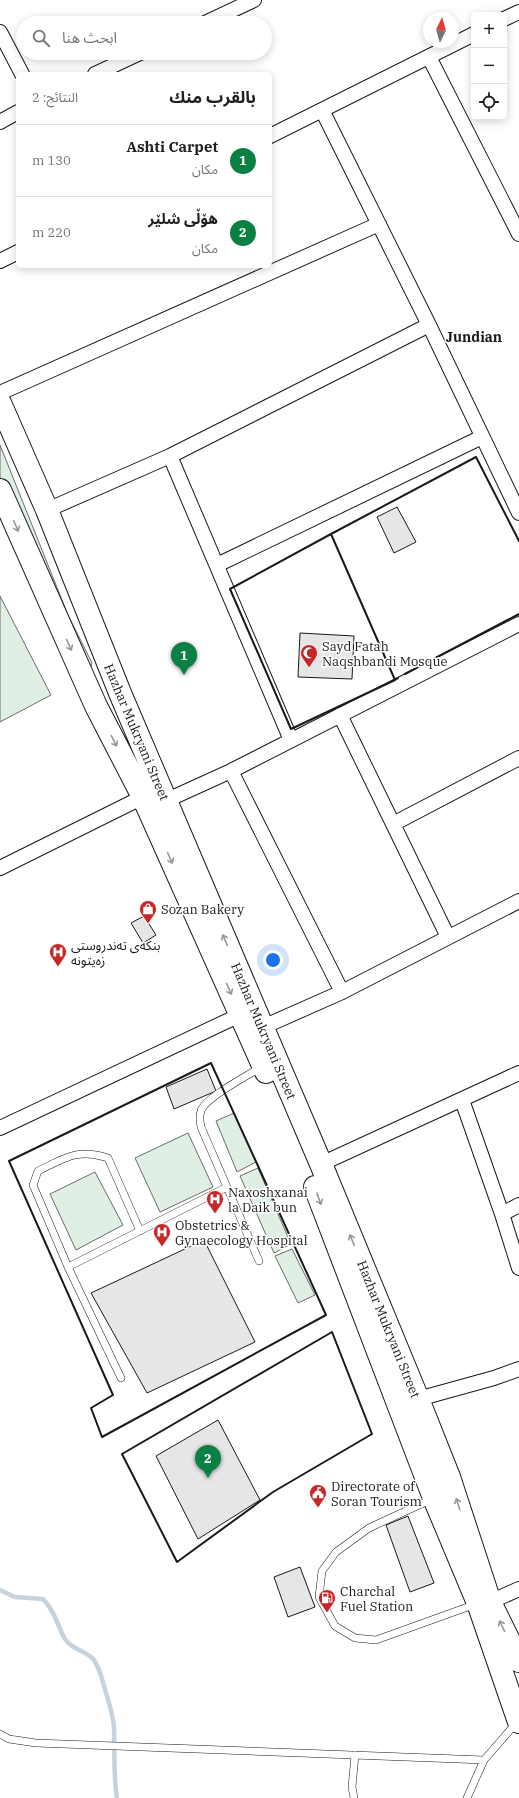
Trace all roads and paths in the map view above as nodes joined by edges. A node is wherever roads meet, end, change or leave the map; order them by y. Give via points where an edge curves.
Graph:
1 (254, 0) edge
2 (519, 12) edge
3 (220, 16) edge
4 (507, 18) edge
5 (0, 32) edge
6 (471, 36) edge
7 (428, 57) junction
8 (125, 60) edge
9 (21, 72) edge
10 (99, 72) edge
11 (322, 110) junction
12 (16, 113) edge
13 (0, 122) edge
14 (272, 135) edge
15 (378, 224) junction
16 (519, 234) edge
17 (16, 253) edge
18 (0, 261) edge
19 (429, 326) junction
20 (0, 393) edge
21 (0, 403) edge
22 (482, 437) junction
23 (170, 456) junction
24 (0, 490) edge
25 (47, 510) junction
26 (519, 513) edge
27 (217, 565) junction
28 (519, 624) edge
29 (120, 693) junction
30 (96, 706) junction
31 (340, 716) junction
32 (292, 740) junction
33 (519, 758) edge
34 (231, 771) junction
35 (142, 797) junction
36 (166, 801) junction
37 (393, 824) junction
38 (0, 868) edge
39 (519, 901) edge
40 (448, 937) junction
41 (342, 992) junction
42 (240, 1015) junction
43 (263, 1027) junction
44 (263, 1066) junction
45 (519, 1073) edge
46 (462, 1100) junction
47 (0, 1128) edge
48 (321, 1164) junction
49 (227, 1187) junction
50 (519, 1205) edge
51 (502, 1214) junction
52 (140, 1232) junction
53 (259, 1261) dead end
54 (68, 1267) junction
55 (519, 1268) edge
56 (519, 1369) edge
57 (121, 1378) dead end
58 (418, 1399) junction
59 (434, 1498) junction
60 (519, 1589) edge
61 (484, 1602) junction
62 (519, 1661) edge
63 (519, 1721) edge
64 (0, 1734) edge
65 (355, 1755) junction
66 (484, 1760) junction
67 (354, 1798) edge
68 (467, 1798) edge

1 - 3 street
2 - 4 street
5 - 9 street
6 - 7 street
7 - 11 street
7 - 16 street
8 - 10 street
11 - 14 street
11 - 15 street
12 - 13 street
15 - 19 street
15 - 20 street
17 - 18 street
19 - 22 street
19 - 23 street
21 - 25 highway, Hazhar Mukryani Street
22 - 26 street
22 - 27 street
23 - 25 street
23 - 27 street
24 -> 30 highway, Hazhar Mukryani Street
25 - 29 highway, Hazhar Mukryani Street
27 - 32 street
28 - 31 street
29 - 30 highway
29 - 36 highway, Hazhar Mukryani Street
30 -> 35 highway, Hazhar Mukryani Street
31 - 32 street
31 - 37 street
32 - 34 street
33 - 37 street
34 - 36 street
34 - 41 street
35 - 38 street
35 -> 42 highway, Hazhar Mukryani Street
43 -> 36 highway, Hazhar Mukryani Street
37 - 40 street
39 - 40 street
40 - 41 street
41 - 43 street
42 - 44 highway, Hazhar Mukryani Street
42 - 47 street
43 - 48 highway, Hazhar Mukryani Street
44 - 49 lane via 208,1101 201,1110 201,1127
44 -> 59 highway, Hazhar Mukryani Street via 300,1148
45 - 46 street
46 - 48 street
46 - 51 street
58 -> 48 highway, Hazhar Mukryani Street
49 - 52 lane
49 - 53 lane
50 - 51 street
51 - 55 street
52 - 54 lane
52 - 54 lane via 108,1158 93,1153 72,1155 38,1171 33,1185
54 - 57 lane
56 - 58 street
61 -> 58 highway, Hazhar Mukryani Street via 450,1477
59 - 61 highway, Hazhar Mukryani Street
59 - 61 lane via 369,1528 336,1552 322,1571 319,1597 335,1626 355,1638 376,1640
60 - 61 street
62 -> 61 highway, Hazhar Mukryani Street
61 - 63 highway, Hazhar Mukryani Street
63 - 66 lane
64 - 65 lane via 9,1739 36,1743
65 - 66 lane
65 - 67 lane via 352,1787
66 - 68 lane

